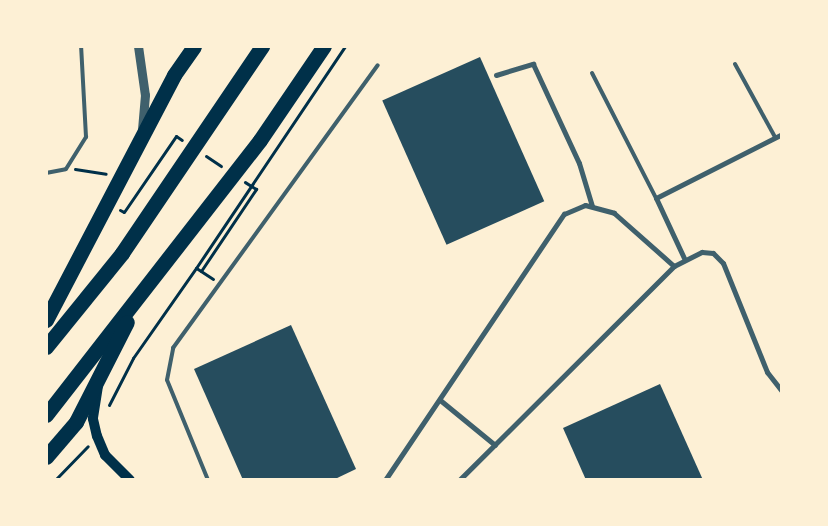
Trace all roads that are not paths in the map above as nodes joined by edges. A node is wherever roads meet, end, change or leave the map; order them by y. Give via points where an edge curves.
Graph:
1 (81, 46) edge
2 (138, 46) edge
3 (194, 46) edge
4 (262, 46) edge
5 (324, 46) edge
6 (735, 64) dead end
7 (378, 65) dead end
8 (592, 73) dead end
9 (496, 75) dead end
10 (782, 134) edge
11 (775, 137) junction
12 (140, 138) junction
13 (46, 172) edge
14 (656, 198) junction
15 (592, 206) junction
16 (684, 258) junction
17 (674, 266) junction
18 (135, 302) junction
19 (46, 320) edge
20 (46, 347) edge
21 (98, 380) junction
22 (782, 391) edge
23 (440, 400) junction
24 (46, 415) edge
25 (495, 445) junction
26 (46, 457) edge
27 (130, 480) edge
28 (208, 480) edge
29 (385, 480) edge
30 (459, 480) edge

1 - 13 lane via 88,126 82,146 66,170
2 - 12 street via 145,95
3 - 12 highway
4 - 20 highway via 122,253
5 - 18 highway via 260,140
6 - 11 lane
7 - 28 lane via 182,331 168,364 168,380
8 - 14 lane
9 - 15 street via 533,64 579,163
10 - 11 street
11 - 14 street
12 - 19 highway
14 - 16 street
15 - 17 street via 620,217
15 - 23 street via 577,206 564,214
16 - 17 street
16 - 22 street via 713,253 723,263 763,364
17 - 25 street
18 - 21 highway
18 - 24 highway
21 - 26 highway via 76,422
21 - 27 main road via 94,419 97,436 105,455
23 - 25 street
23 - 29 street
25 - 30 street

